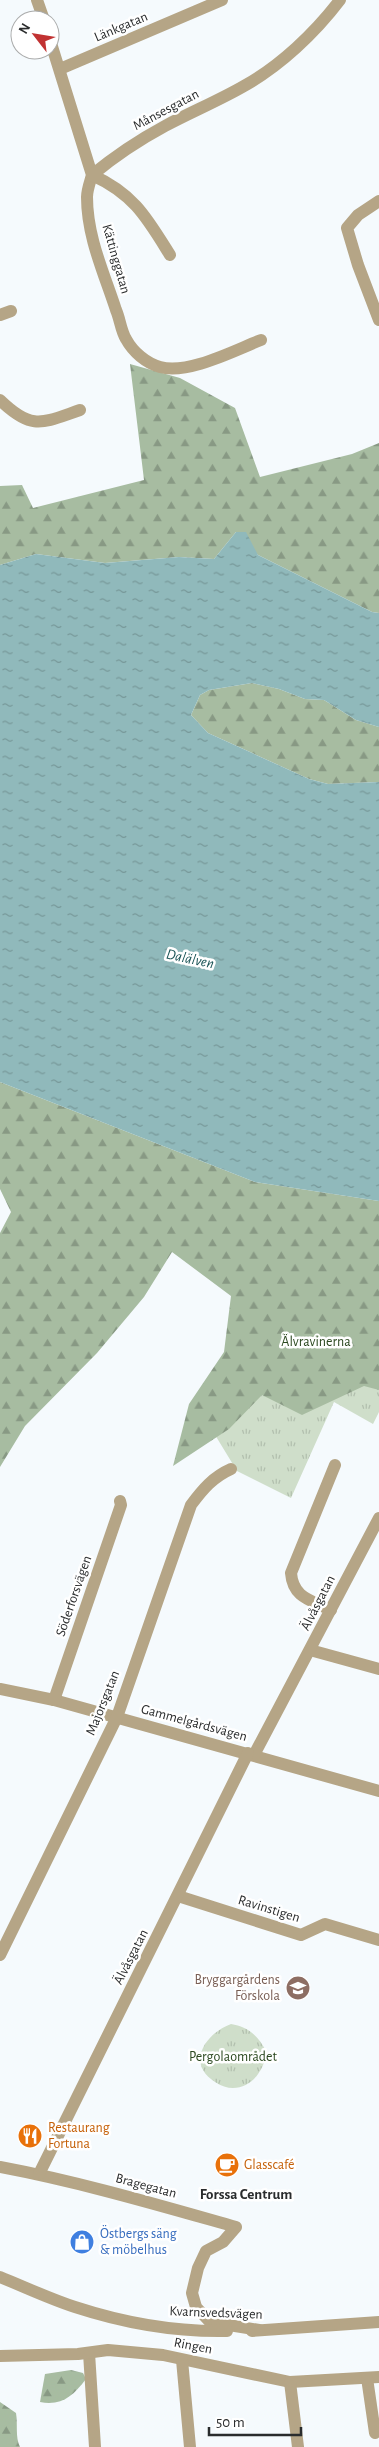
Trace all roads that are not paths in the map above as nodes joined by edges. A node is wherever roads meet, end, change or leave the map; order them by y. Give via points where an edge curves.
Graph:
1 (222, 0) edge
2 (340, 0) edge
3 (57, 60) edge
4 (60, 69) junction
5 (92, 175) junction
6 (379, 201) edge
7 (170, 255) dead end
8 (379, 320) edge
9 (261, 340) dead end
10 (0, 400) edge
11 (80, 410) dead end
12 (335, 1465) dead end
13 (231, 1469) dead end
14 (120, 1501) dead end
15 (379, 1518) edge
16 (331, 1610) junction
17 (310, 1650) junction
18 (379, 1669) edge
19 (0, 1689) edge
20 (54, 1700) junction
21 (117, 1717) junction
22 (251, 1754) junction
23 (379, 1791) edge
24 (178, 1896) junction
25 (379, 1940) edge
26 (0, 1955) edge
27 (0, 2167) edge
28 (39, 2174) junction
29 (0, 2277) edge
30 (379, 2322) edge
31 (259, 2330) junction
32 (89, 2353) junction
33 (0, 2356) edge
34 (182, 2360) junction
35 (373, 2377) edge
36 (290, 2382) junction
37 (375, 2432) dead end
38 (95, 2447) edge
39 (190, 2447) edge
40 (298, 2447) edge

1 - 4 street, Länkgatan
2 - 5 street, Månsesgatan via 316,28 281,60 245,86 166,125 122,151
3 - 4 street, Kättinggatan
4 - 5 street, Kättinggatan
5 - 7 street via 127,196 145,214
5 - 9 street, Kättinggatan via 87,195 93,241 126,339 137,354 161,368 176,369 196,365
6 - 8 street via 358,215 347,228
10 - 11 street via 31,422 43,422
12 - 16 street via 291,1572 292,1585 299,1594
13 - 21 street, Majorsgatan via 219,1474 191,1505
14 - 20 street, Söderforsvägen
15 - 16 street, Älvåsgatan
16 - 17 street, Älvåsgatan
17 - 18 street
17 - 22 street, Älvåsgatan
19 - 20 street, Gammelgårdsvägen
20 - 21 street, Gammelgårdsvägen
21 - 22 street, Gammelgårdsvägen
21 - 26 street, Majorsgatan
22 - 23 street, Gammelgårdsvägen
22 - 24 street, Älvåsgatan
24 - 25 street, Ravinstigen via 301,1934 325,1924
24 - 28 street, Älvåsgatan
27 - 28 street, Bragegatan
28 - 31 street, Bragegatan via 236,2227 223,2242 206,2251 192,2293 196,2307 210,2322
29 - 31 street, Kvarnsvedsvägen via 74,2307 117,2319 188,2330
30 - 31 street, Kvarnsvedsvägen
32 - 33 street, Ringen
32 - 34 street, Ringen via 108,2350 138,2352
32 - 38 street
34 - 36 street, Ringen
34 - 39 street
35 - 36 street, Ringen
35 - 37 street
36 - 40 street

